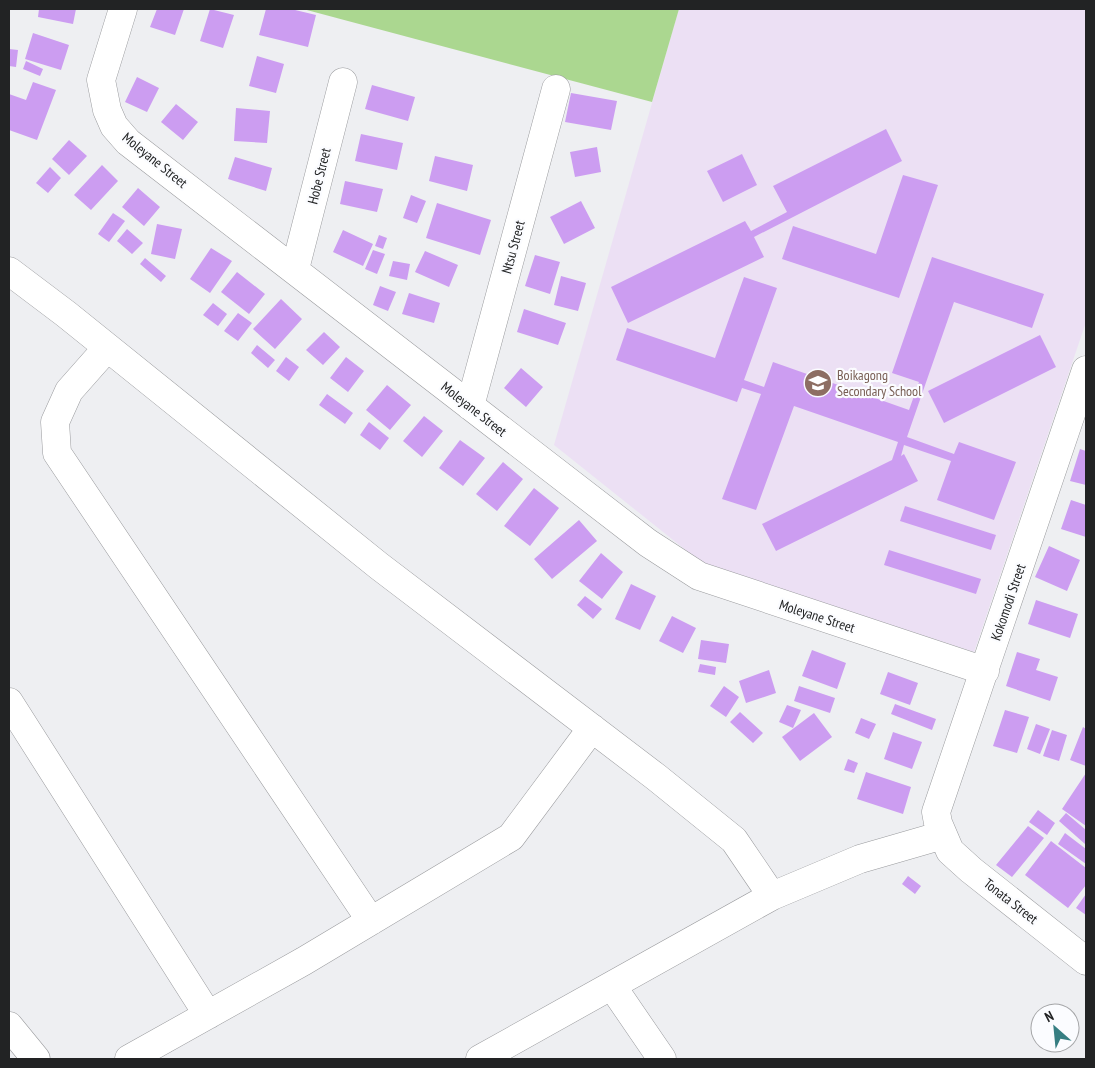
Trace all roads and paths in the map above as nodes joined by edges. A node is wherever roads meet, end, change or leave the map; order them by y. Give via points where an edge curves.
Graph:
1 (123, 9) edge
2 (343, 82) dead end
3 (556, 89) dead end
4 (295, 270) junction
5 (9, 271) edge
6 (107, 348) junction
7 (1086, 370) edge
8 (470, 406) junction
9 (985, 671) junction
10 (9, 702) edge
11 (592, 728) junction
12 (942, 835) junction
13 (772, 896) junction
14 (371, 921) junction
15 (1086, 962) edge
16 (612, 986) junction
17 (208, 1015) junction
18 (9, 1026) edge
19 (36, 1059) edge
20 (129, 1059) edge
21 (480, 1059) edge
22 (662, 1059) edge

1 - 4 street, Moleyane Street via 101,80 114,126 128,142
2 - 4 street, Hobe Street
3 - 8 street, Ntsu Street
4 - 8 street, Moleyane Street
5 - 6 street
6 - 11 street via 379,566
6 - 14 street via 69,391 55,422 58,453
7 - 9 street, Kokomodi Street
8 - 9 street, Moleyane Street via 648,543 698,576
9 - 12 street, Kokomodi Street via 936,812
10 - 17 street
11 - 13 street via 734,840
11 - 14 street via 511,837
12 - 13 street via 860,859
12 - 15 street, Tonata Street via 950,851 971,870
13 - 16 street
14 - 17 street
16 - 21 street
16 - 22 street
17 - 20 street
18 - 19 street

